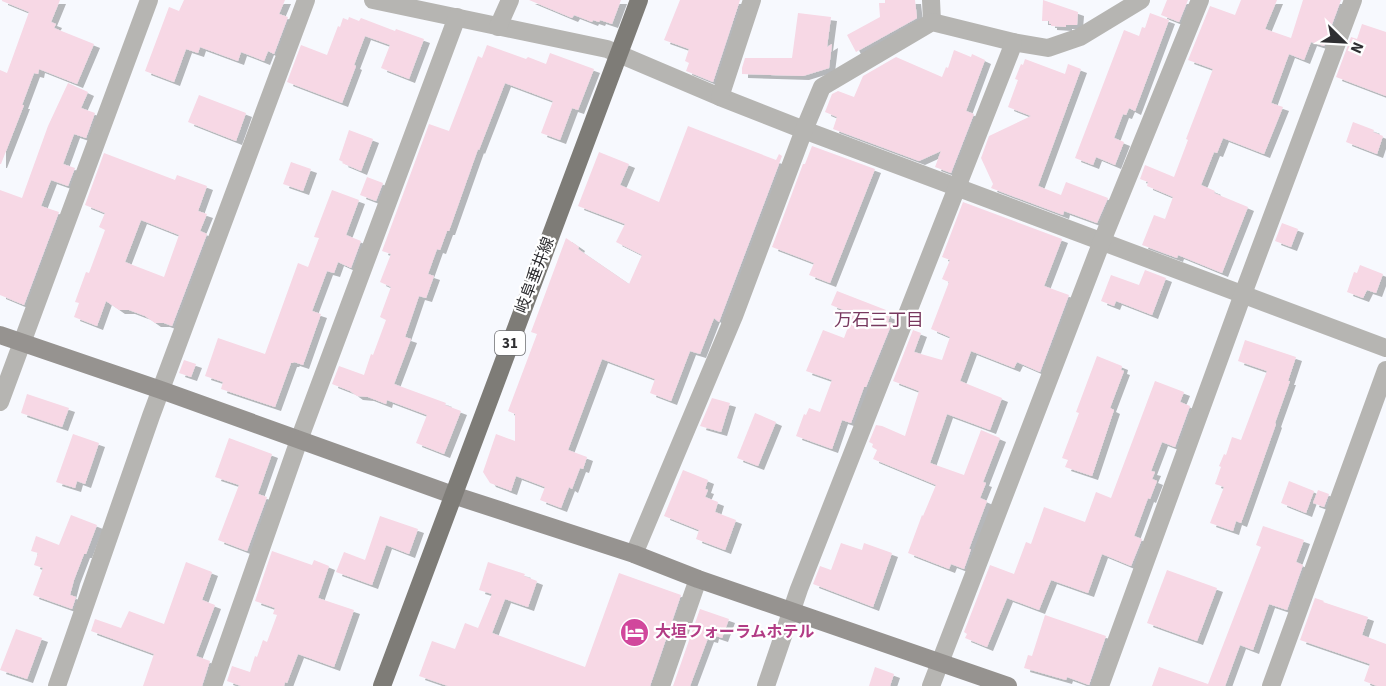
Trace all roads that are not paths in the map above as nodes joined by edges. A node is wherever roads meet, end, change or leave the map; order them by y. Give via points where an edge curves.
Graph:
1 (148, 0) edge
2 (306, 0) edge
3 (373, 0) edge
4 (510, 0) edge
5 (639, 0) edge
6 (752, 0) edge
7 (932, 0) edge
8 (1141, 0) edge
9 (1200, 0) edge
10 (1353, 0) edge
11 (432, 6) edge
12 (457, 17) junction
13 (932, 21) junction
14 (498, 27) junction
15 (1013, 42) junction
16 (619, 53) junction
17 (720, 97) junction
18 (804, 130) junction
19 (957, 187) junction
20 (1102, 241) junction
21 (1243, 294) junction
22 (0, 335) edge
23 (21, 343) junction
24 (1386, 348) edge
25 (1386, 370) edge
26 (161, 390) junction
27 (0, 402) edge
28 (299, 440) junction
29 (453, 495) junction
30 (634, 554) junction
31 (698, 579) junction
32 (791, 611) junction
33 (939, 663) junction
34 (57, 686) edge
35 (213, 686) edge
36 (382, 686) edge
37 (661, 686) edge
38 (766, 686) edge
39 (931, 686) edge
40 (1008, 686) edge
41 (1100, 686) edge
42 (1271, 686) edge

1 - 23 street
2 - 26 street
3 - 11 street
4 - 14 street
5 - 16 main road, 岐阜垂井線 / 31
6 - 17 street
7 - 13 street
8 - 15 street via 1080,37 1048,48
9 - 20 street
10 - 21 street
11 - 12 street
12 - 14 street
12 - 28 street
13 - 15 street
13 - 18 street via 822,87
14 - 16 street
15 - 19 street
16 - 17 street
16 - 29 main road, 岐阜垂井線 / 31
17 - 18 street
18 - 19 street
18 - 30 street via 734,316
19 - 20 street
19 - 32 street
20 - 21 street
20 - 33 street
21 - 24 street
21 - 41 street
22 - 23 street
23 - 26 street
23 - 27 street
25 - 42 street
26 - 28 street
26 - 34 street
28 - 29 street
28 - 35 street
29 - 30 street
29 - 36 main road, 岐阜垂井線 / 31
30 - 31 street
31 - 32 street
31 - 37 street
32 - 33 street
32 - 38 street
33 - 39 street
33 - 40 street

